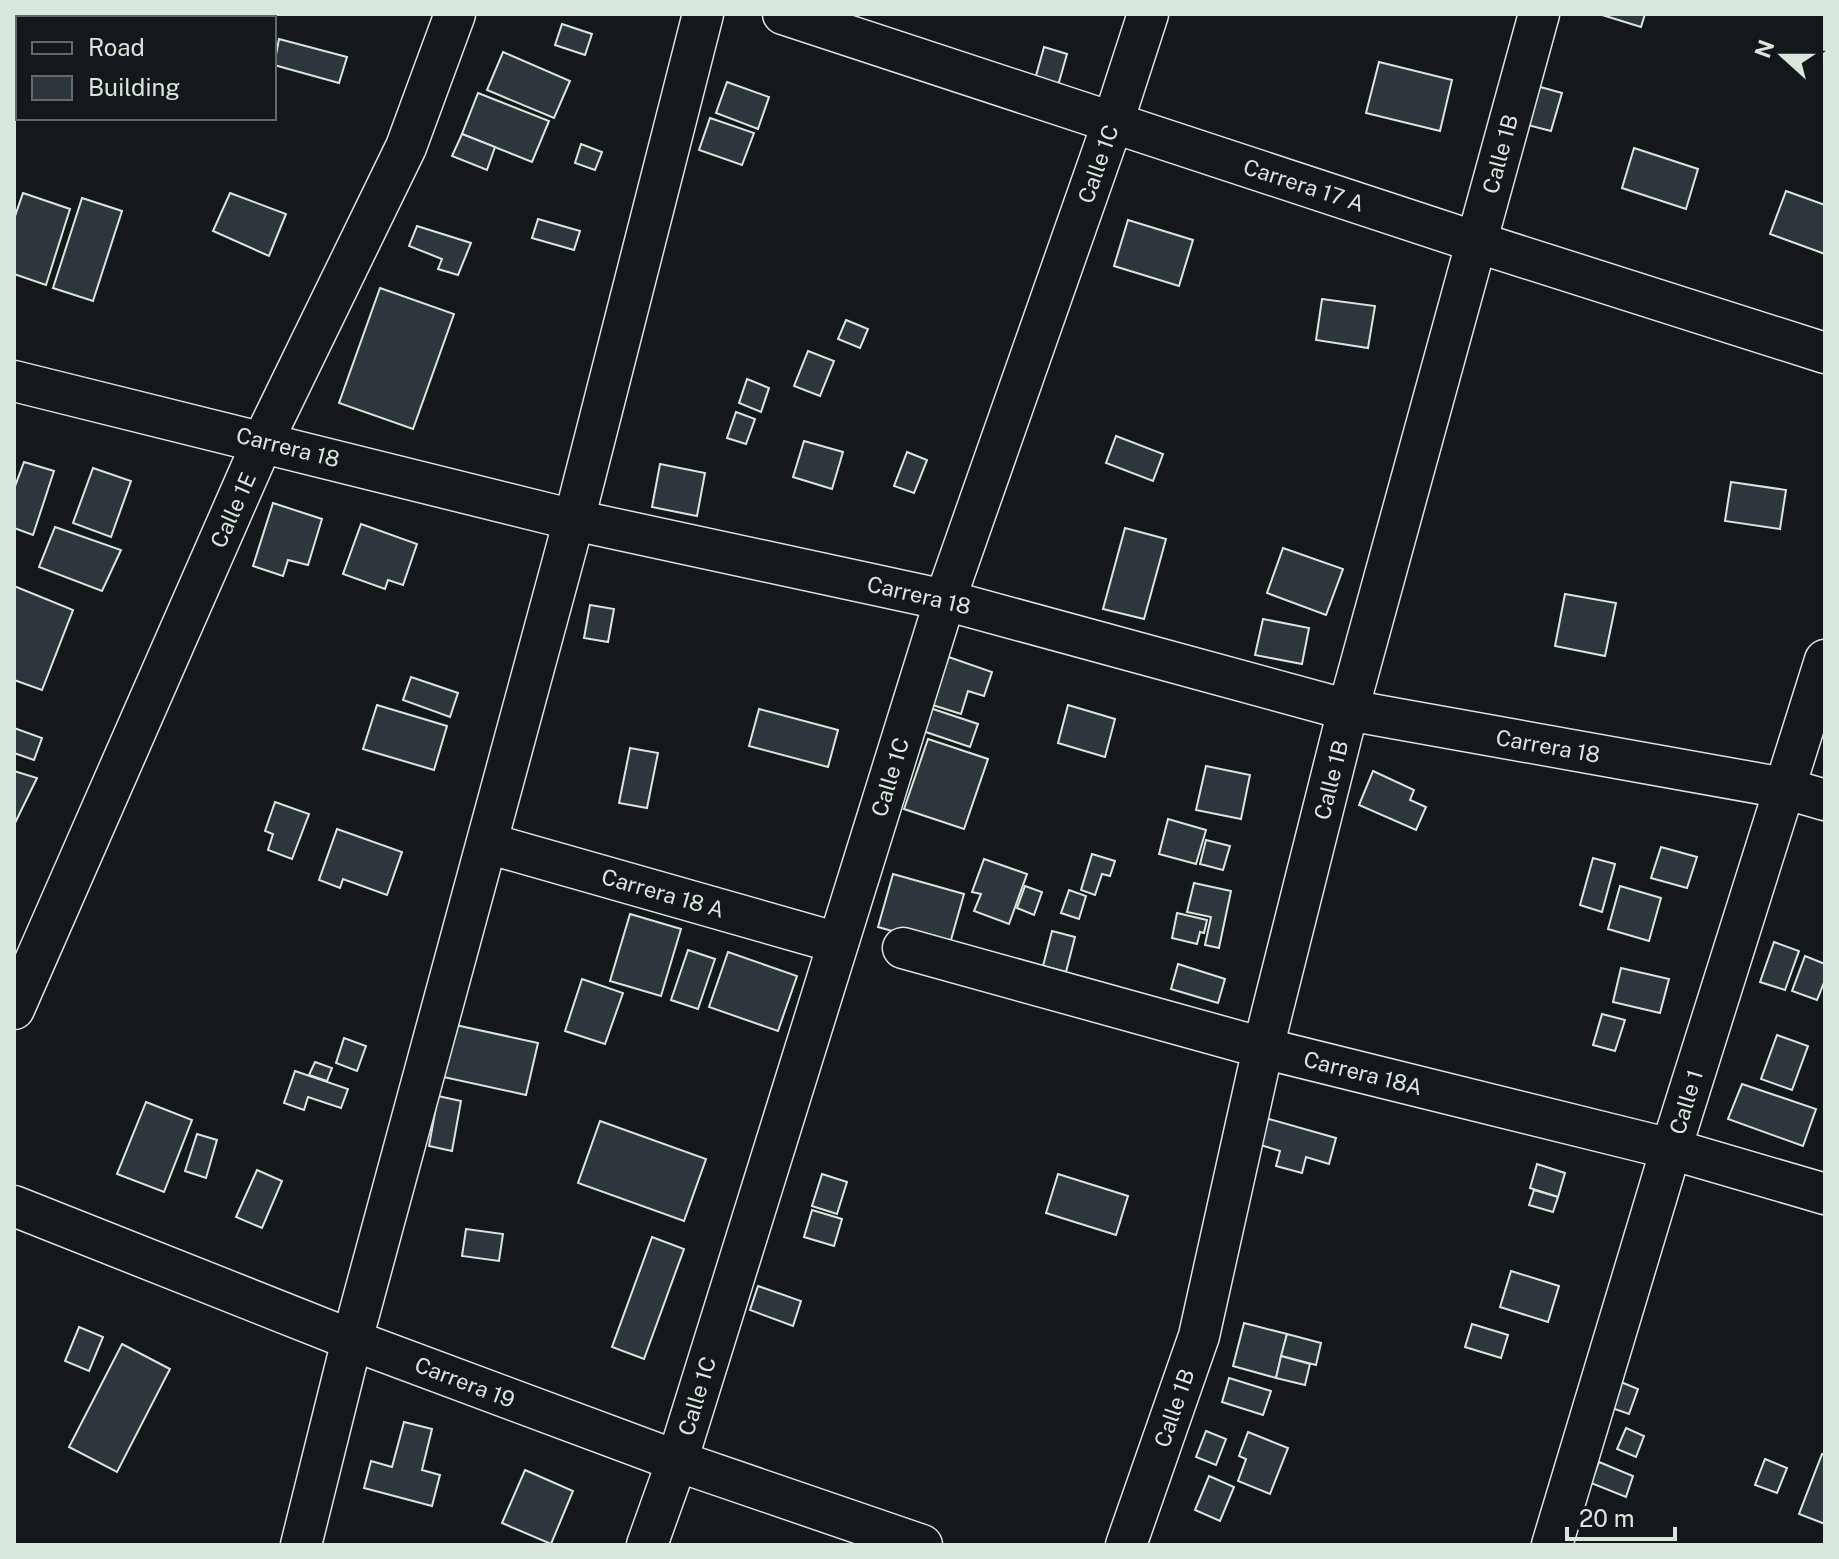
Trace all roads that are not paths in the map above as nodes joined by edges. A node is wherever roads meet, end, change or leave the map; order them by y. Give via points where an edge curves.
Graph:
1 (455, 14) edge
2 (703, 14) edge
3 (783, 14) edge
4 (1148, 14) edge
5 (1539, 14) edge
6 (1113, 122) junction
7 (1476, 242) junction
8 (1825, 353) edge
9 (14, 381) edge
10 (263, 441) junction
11 (574, 520) junction
12 (945, 600) junction
13 (1825, 660) edge
14 (1348, 710) junction
15 (1784, 788) junction
16 (1825, 800) edge
17 (487, 843) junction
18 (838, 943) junction
19 (903, 948) dead end
20 (14, 1009) edge
21 (1263, 1048) junction
22 (1671, 1149) junction
23 (1825, 1194) edge
24 (14, 1206) edge
25 (352, 1340) junction
26 (677, 1461) junction
27 (301, 1545) edge
28 (647, 1545) edge
29 (922, 1545) edge
30 (1126, 1545) edge
31 (1552, 1545) edge

1 - 10 street, Calle 1E via 406,147
2 - 11 street
3 - 6 street, Carrera 17 A
4 - 6 street, Calle 1C
5 - 7 street, Calle 1B
6 - 7 street, Carrera 17 A
6 - 12 street, Calle 1C
7 - 8 street, Carrera 17 A
7 - 14 street, Calle 1B
9 - 10 street, Carrera 18
10 - 11 street, Carrera 18
10 - 20 street, Calle 1E
11 - 12 street, Carrera 18
11 - 17 street
12 - 14 street, Carrera 18
12 - 18 street, Calle 1C
13 - 15 street, Calle 1
14 - 15 street, Carrera 18
14 - 21 street, Calle 1B
15 - 16 street, Carrera 18
15 - 22 street, Calle 1
17 - 18 street, Carrera 18 A
17 - 25 street
18 - 26 street, Calle 1C
19 - 21 street, Carrera 18A
21 - 22 street, Carrera 18A
21 - 30 street, Calle 1B via 1199,1336
22 - 23 street, Carrera 18A
22 - 31 street, Calle 1
24 - 25 street, Carrera 19
25 - 26 street, Carrera 19
25 - 27 street
26 - 28 street, Calle 1C
26 - 29 street, Carrera 19

